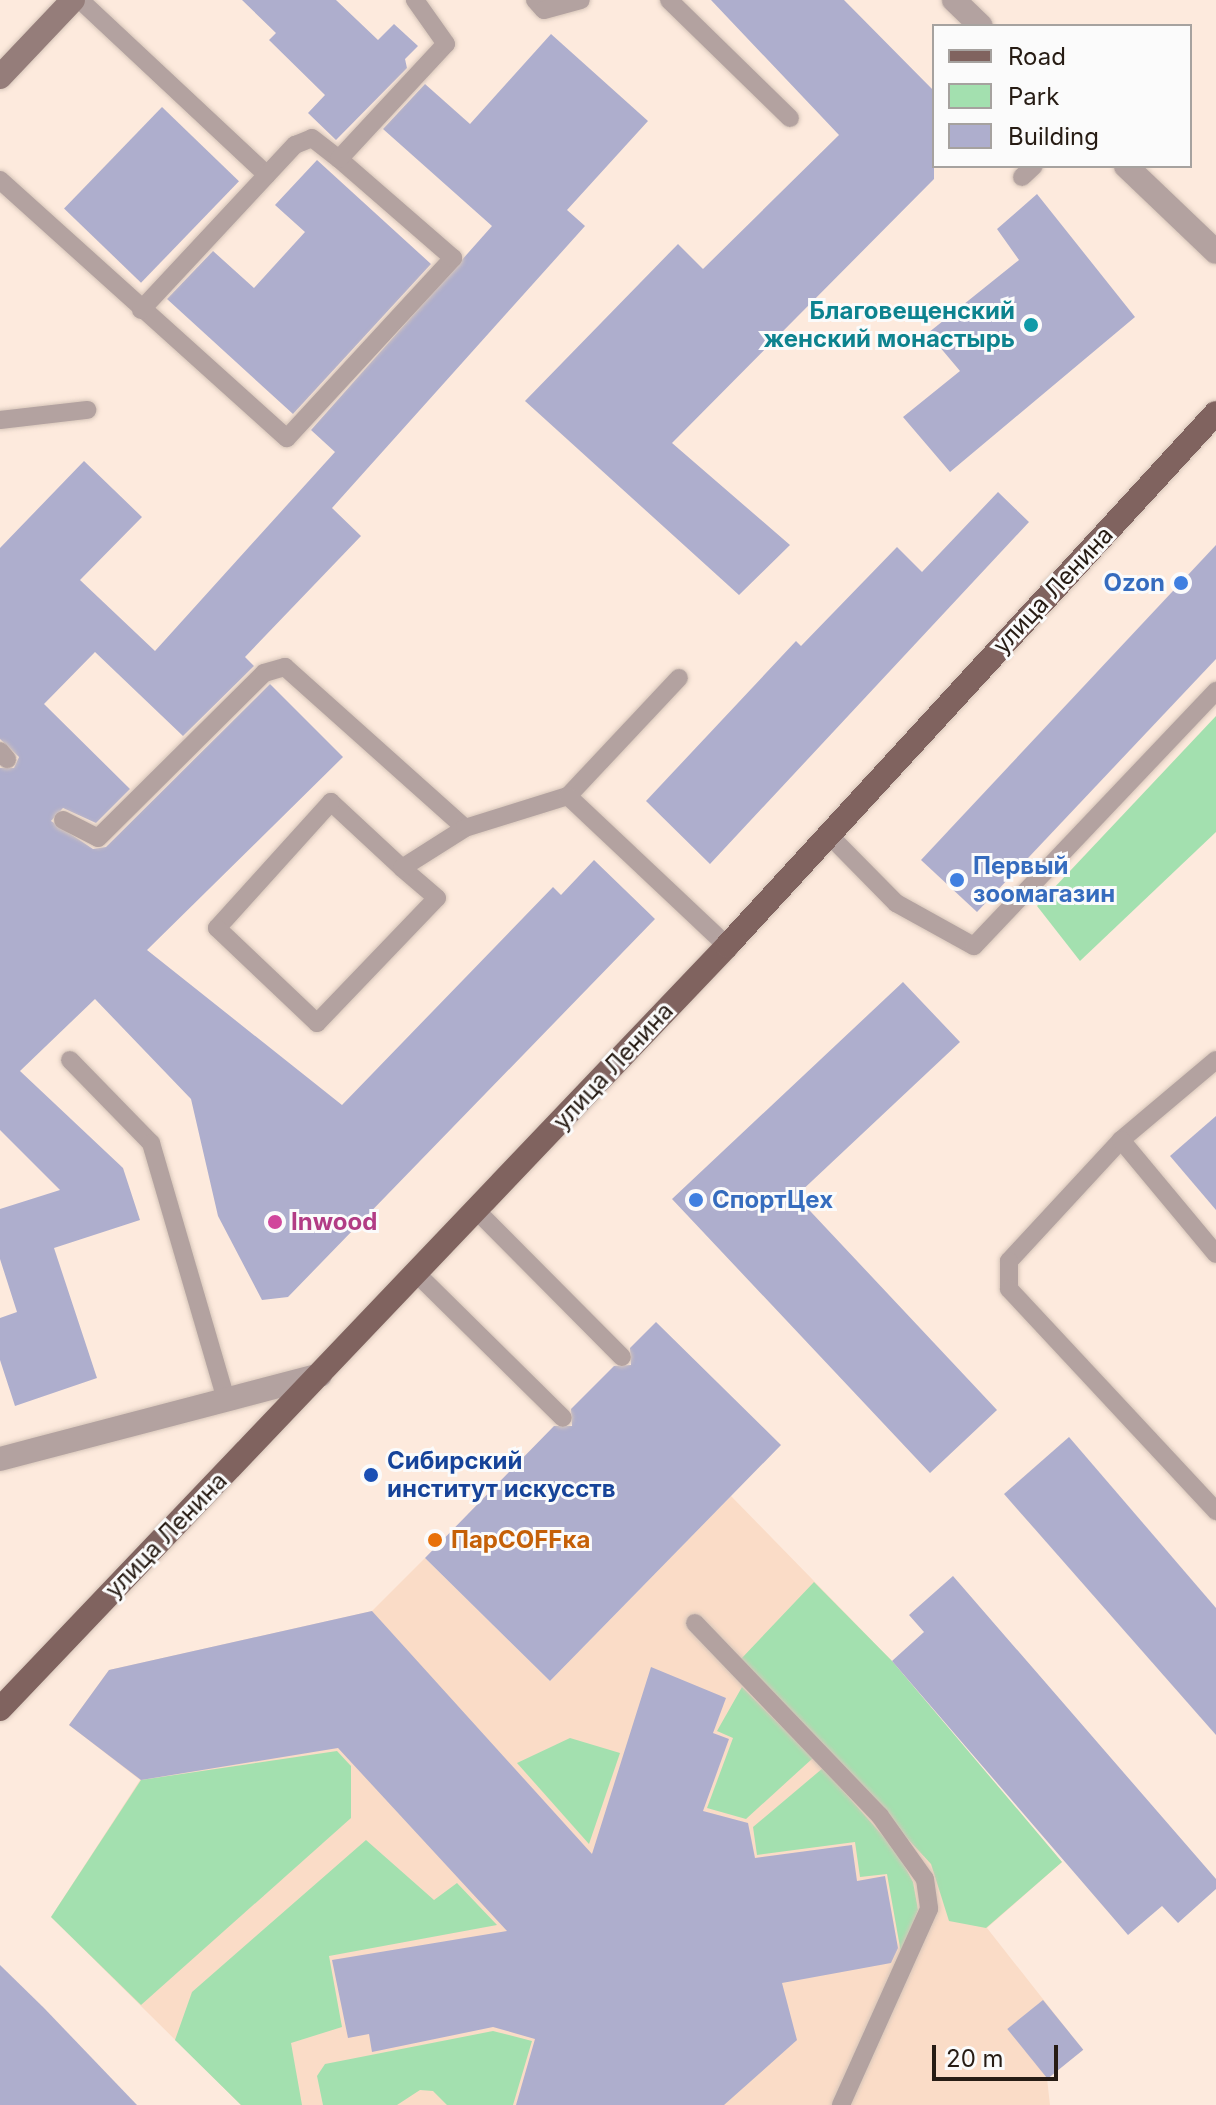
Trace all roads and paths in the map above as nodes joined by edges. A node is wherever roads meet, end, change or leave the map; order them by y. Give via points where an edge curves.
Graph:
1 (73, 0) edge
2 (80, 0) edge
3 (415, 0) edge
4 (535, 0) edge
5 (581, 0) edge
6 (669, 0) edge
7 (954, 0) edge
8 (979, 24) edge
9 (0, 77) edge
10 (790, 118) dead end
11 (339, 159) junction
12 (1128, 168) edge
13 (267, 175) junction
14 (0, 180) edge
15 (1216, 252) edge
16 (141, 310) junction
17 (87, 410) dead end
18 (1216, 413) edge
19 (0, 420) edge
20 (679, 678) dead end
21 (1216, 691) edge
22 (568, 796) junction
23 (63, 820) dead end
24 (465, 828) junction
25 (828, 834) junction
26 (402, 868) junction
27 (727, 946) junction
28 (70, 1060) dead end
29 (1216, 1060) edge
30 (1121, 1140) junction
31 (476, 1210) junction
32 (1216, 1254) edge
33 (416, 1273) junction
34 (622, 1357) dead end
35 (320, 1375) junction
36 (226, 1400) junction
37 (563, 1418) dead end
38 (0, 1459) edge
39 (1216, 1511) edge
40 (695, 1623) dead end
41 (0, 1709) edge
42 (841, 2105) edge

1 - 9 main road
2 - 13 lane
3 - 11 lane via 446,44
4 - 5 lane via 544,10
6 - 10 lane
7 - 8 street
11 - 13 lane via 312,138 295,145
11 - 16 lane via 453,258 287,438
12 - 15 street
13 - 16 lane
14 - 16 lane
17 - 19 lane
18 - 25 main road, улица Ленина
20 - 22 lane
21 - 25 lane via 974,946 896,903
22 - 24 lane
22 - 27 lane
23 - 24 lane via 98,838 264,673 285,667
24 - 26 lane
25 - 27 main road, улица Ленина
26 - 26 lane via 437,898 317,1023 217,928 331,802
27 - 31 main road, улица Ленина
28 - 36 lane via 151,1143
29 - 30 lane
30 - 32 lane
30 - 39 lane via 1009,1261 1009,1289
31 - 33 main road, улица Ленина
31 - 34 lane
33 - 35 main road, улица Ленина
33 - 37 lane
35 - 36 street
35 - 41 main road, улица Ленина
36 - 38 street
40 - 42 lane via 880,1816 925,1879 929,1909

